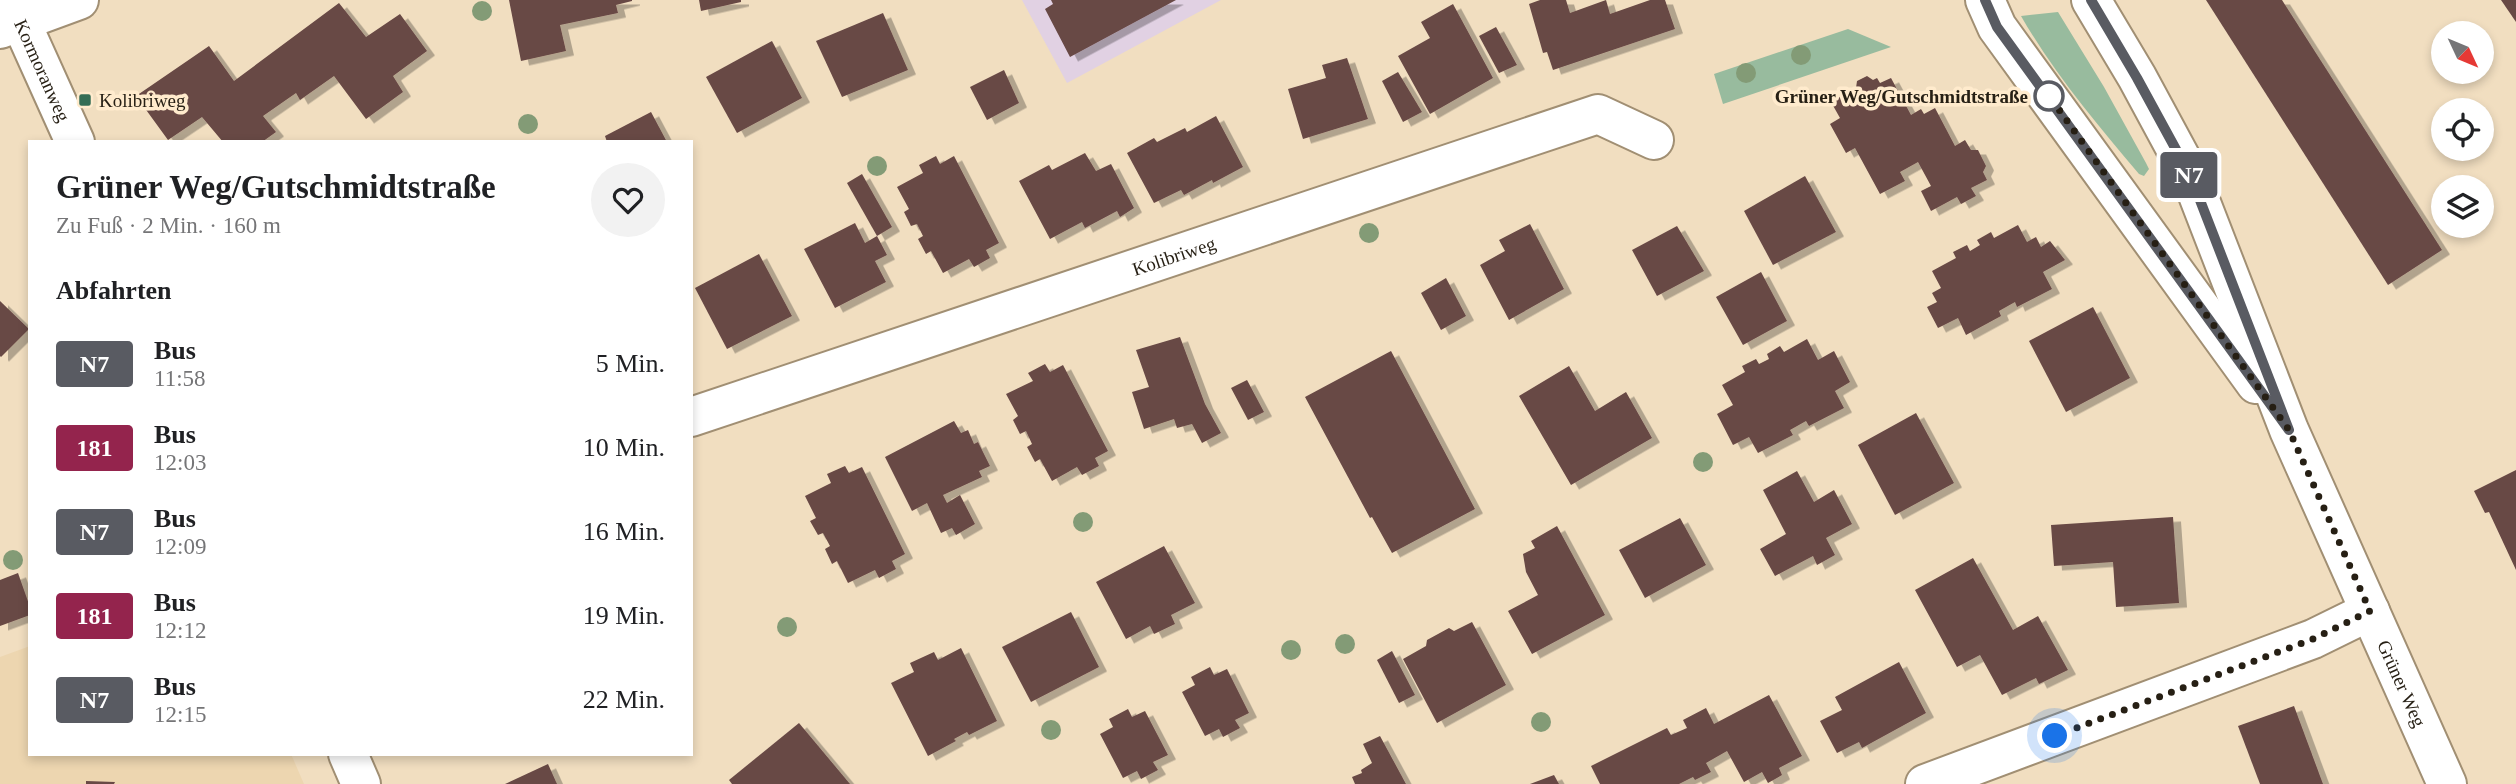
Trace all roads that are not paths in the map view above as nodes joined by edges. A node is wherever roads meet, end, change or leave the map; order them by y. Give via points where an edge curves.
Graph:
1 (79, 0) edge
2 (1985, 0) edge
3 (2091, 0) edge
4 (11, 16) edge
5 (74, 140) edge
6 (1654, 140) dead end
7 (693, 416) edge
8 (2289, 430) junction
9 (2370, 611) junction
10 (349, 756) edge
11 (361, 784) edge
12 (1925, 784) edge
13 (2447, 784) edge

1 - 4 street
2 - 8 street, Grüner Weg via 1997,27
3 - 8 street, Grüner Weg via 2191,177
4 - 5 street, Kormoranweg
6 - 7 street, Kolibriweg via 1598,114
8 - 9 street, Grüner Weg
9 - 12 street via 2313,639
9 - 13 street, Grüner Weg
10 - 11 street

